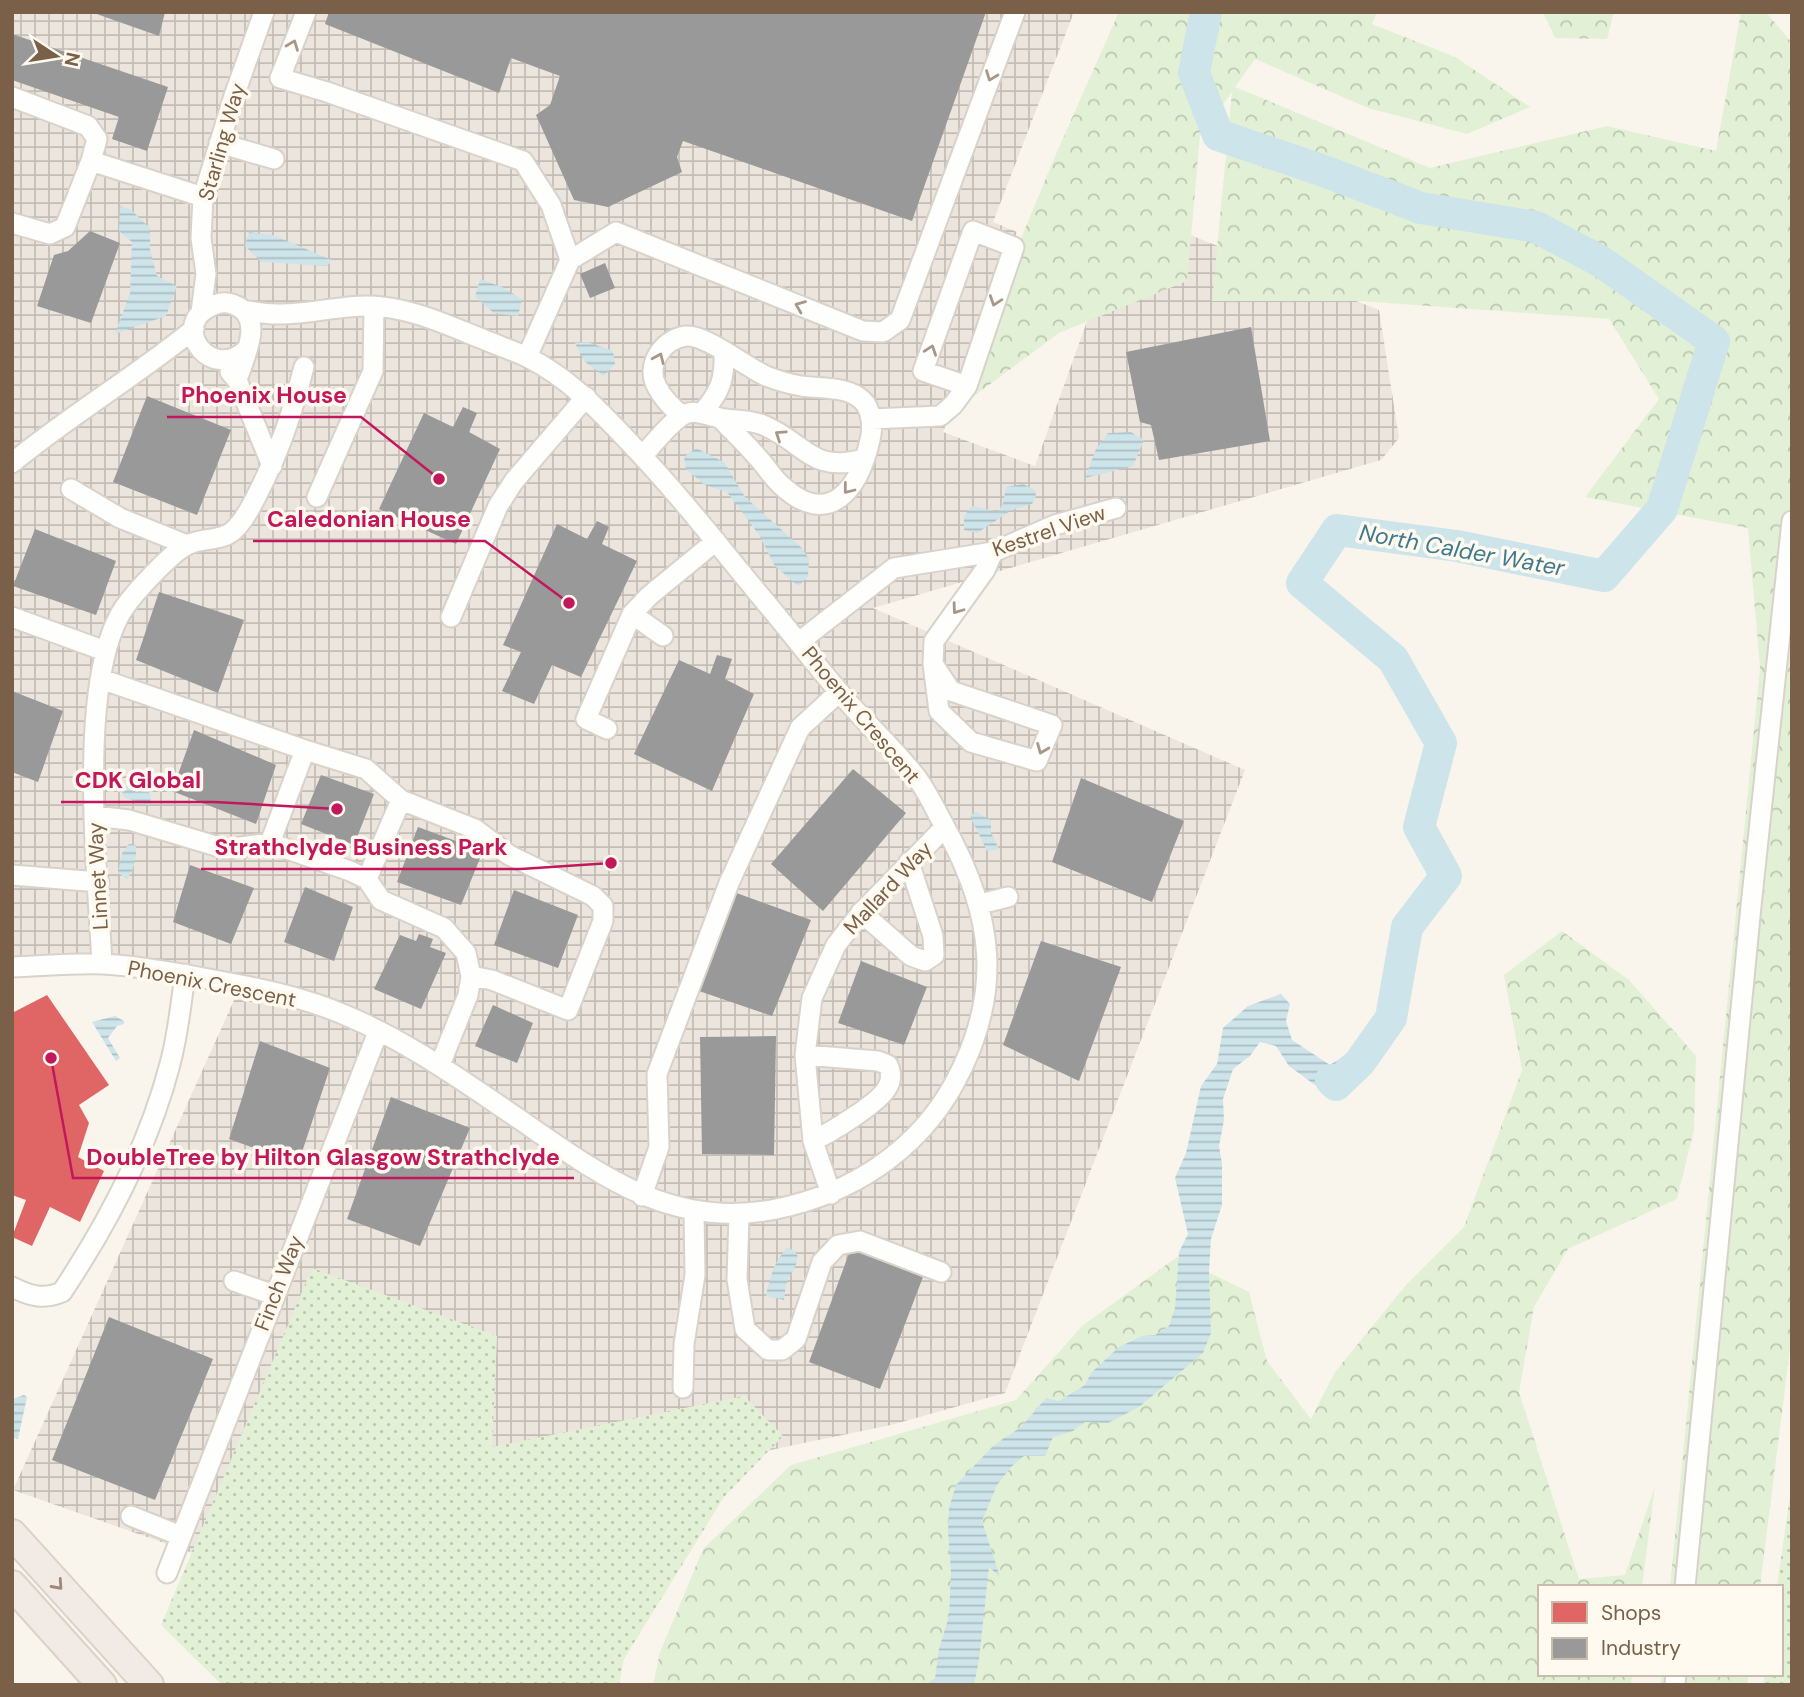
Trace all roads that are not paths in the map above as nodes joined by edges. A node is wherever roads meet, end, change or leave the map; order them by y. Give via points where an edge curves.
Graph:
1 (264, 12) edge
2 (306, 12) edge
3 (1015, 12) edge
4 (12, 97) edge
5 (219, 143) junction
6 (274, 159) dead end
7 (91, 161) junction
8 (203, 197) junction
9 (12, 223) edge
10 (570, 260) junction
11 (206, 274) junction
12 (235, 306) junction
13 (374, 306) junction
14 (281, 315) junction
15 (197, 321) junction
16 (249, 342) junction
17 (724, 353) junction
18 (212, 357) junction
19 (527, 358) junction
20 (154, 361) junction
21 (304, 367) dead end
22 (237, 380) junction
23 (967, 386) junction
24 (586, 397) junction
25 (681, 415) junction
26 (711, 415) junction
27 (871, 419) junction
28 (642, 456) junction
29 (864, 459) junction
30 (12, 463) edge
31 (272, 466) junction
32 (71, 489) dead end
33 (317, 497) dead end
34 (1116, 508) dead end
35 (1792, 521) edge
36 (716, 541) junction
37 (187, 545) junction
38 (993, 552) junction
39 (632, 614) junction
40 (12, 617) edge
41 (451, 617) dead end
42 (663, 636) dead end
43 (799, 642) junction
44 (105, 650) junction
45 (933, 664) junction
46 (101, 679) junction
47 (839, 692) junction
48 (607, 729) dead end
49 (305, 750) junction
50 (401, 800) junction
51 (95, 816) junction
52 (945, 827) junction
53 (270, 843) junction
54 (909, 862) junction
55 (12, 875) edge
56 (367, 879) junction
57 (99, 882) junction
58 (1008, 897) dead end
59 (980, 904) junction
60 (861, 912) junction
61 (102, 964) junction
62 (12, 967) edge
63 (185, 974) junction
64 (471, 976) junction
65 (378, 1032) junction
66 (805, 1055) junction
67 (439, 1065) junction
68 (813, 1141) junction
69 (831, 1194) junction
70 (642, 1196) junction
71 (694, 1211) junction
72 (739, 1216) junction
73 (941, 1272) dead end
74 (234, 1281) dead end
75 (12, 1287) edge
76 (274, 1296) junction
77 (683, 1388) dead end
78 (131, 1516) dead end
79 (12, 1534) edge
80 (181, 1536) junction
81 (167, 1573) dead end
82 (12, 1585) edge
83 (1685, 1585) edge
84 (102, 1685) edge
85 (149, 1685) edge

1 - 5 street, Starling Way
10 -> 2 street via 551,205 523,161 280,78
3 -> 10 street via 900,320 883,332 863,331 616,232
4 - 7 street via 88,125 97,139
5 - 6 street
5 - 8 street, Starling Way
7 - 8 street
7 - 9 street via 65,228 50,234
8 - 11 street, Starling Way via 201,237
10 - 19 street
11 - 12 street, Starling Way
11 - 15 street, Starling Way
12 - 14 street, Phoenix Crescent
12 - 15 street via 213,304
12 - 16 street via 251,325
13 - 14 street, Phoenix Crescent
13 - 19 street, Phoenix Crescent via 429,317
13 - 33 street via 373,371
14 - 16 street, Phoenix Crescent
15 - 18 street via 198,347
15 - 20 street
16 - 18 street via 238,356
16 - 22 street
25 -> 17 street via 655,385 656,359 666,345 688,336 709,342
17 - 26 street via 725,373
17 - 27 street via 766,376 852,393 865,402
18 - 20 street
18 - 22 street
19 - 24 street, Phoenix Crescent
20 - 30 street
21 - 31 street via 289,425
22 - 31 street
23 -> 23 street via 923,371 973,231 1014,247
23 - 27 street via 940,416
24 - 28 street, Phoenix Crescent
24 - 41 street via 498,506
25 - 26 street
25 - 28 street
29 -> 26 street via 828,463 765,425
29 -> 26 street via 853,485 837,501 803,501
27 - 29 street
28 - 36 street, Phoenix Crescent
31 - 37 street via 231,533
32 - 37 street via 120,518
34 - 38 street, Kestrel View via 1055,525
35 - 83 street
36 - 39 street
36 - 43 street, Phoenix Crescent
37 - 44 street, Linnet Way via 139,587 122,611
38 - 43 street, Kestrel View via 894,568
38 -> 45 street via 934,641
39 - 42 street
39 - 48 street via 586,719
40 - 44 street
43 - 47 street, Phoenix Crescent
44 - 46 street, Linnet Way
45 -> 45 street via 951,691 1052,725 1037,761 971,742 939,711
46 - 49 street
46 - 51 street, Linnet Way
47 - 52 street, Phoenix Crescent via 918,780
47 - 70 street via 800,728 729,883 657,1074 659,1147
49 - 50 street via 366,769
49 - 53 street
50 - 56 street
50 - 64 street via 475,829 509,855 593,896 603,906 603,921 568,1010
51 - 53 street via 129,820 226,849
51 - 57 street, Linnet Way
52 - 54 street, Mallard Way
52 - 59 street, Phoenix Crescent via 967,866
53 - 56 street
54 - 60 street, Mallard Way
54 - 60 street via 933,936 934,955 925,961 911,956
55 - 57 street
56 - 64 street via 381,900 444,928 466,953
57 - 61 street, Linnet Way
58 - 59 street
59 - 69 street, Phoenix Crescent via 988,951 984,1004 966,1062 922,1132 859,1180
60 - 66 street, Mallard Way via 836,945 812,998
61 - 62 street, Phoenix Crescent
61 - 63 street, Phoenix Crescent
63 - 65 street, Phoenix Crescent via 280,993 346,1015
63 - 75 street via 170,1064 119,1197 62,1292 49,1298
64 - 67 street via 468,995
65 - 67 street, Phoenix Crescent
65 - 76 street, Finch Way
66 - 68 street, Mallard Way
66 - 68 street via 878,1061 888,1065 891,1074 888,1089 844,1125
67 - 70 street, Phoenix Crescent via 600,1175
68 - 69 street, Mallard Way
69 - 72 street, Phoenix Crescent
70 - 71 street, Phoenix Crescent
71 - 72 street, Phoenix Crescent
71 - 77 street via 695,1275 684,1344
72 - 73 street via 737,1279 746,1329 768,1350 782,1350 796,1339 822,1262 838,1245 860,1241
74 - 76 street
76 - 80 street, Finch Way
78 - 80 street
79 -> 85 highway
80 - 81 street, Finch Way
82 - 84 highway

